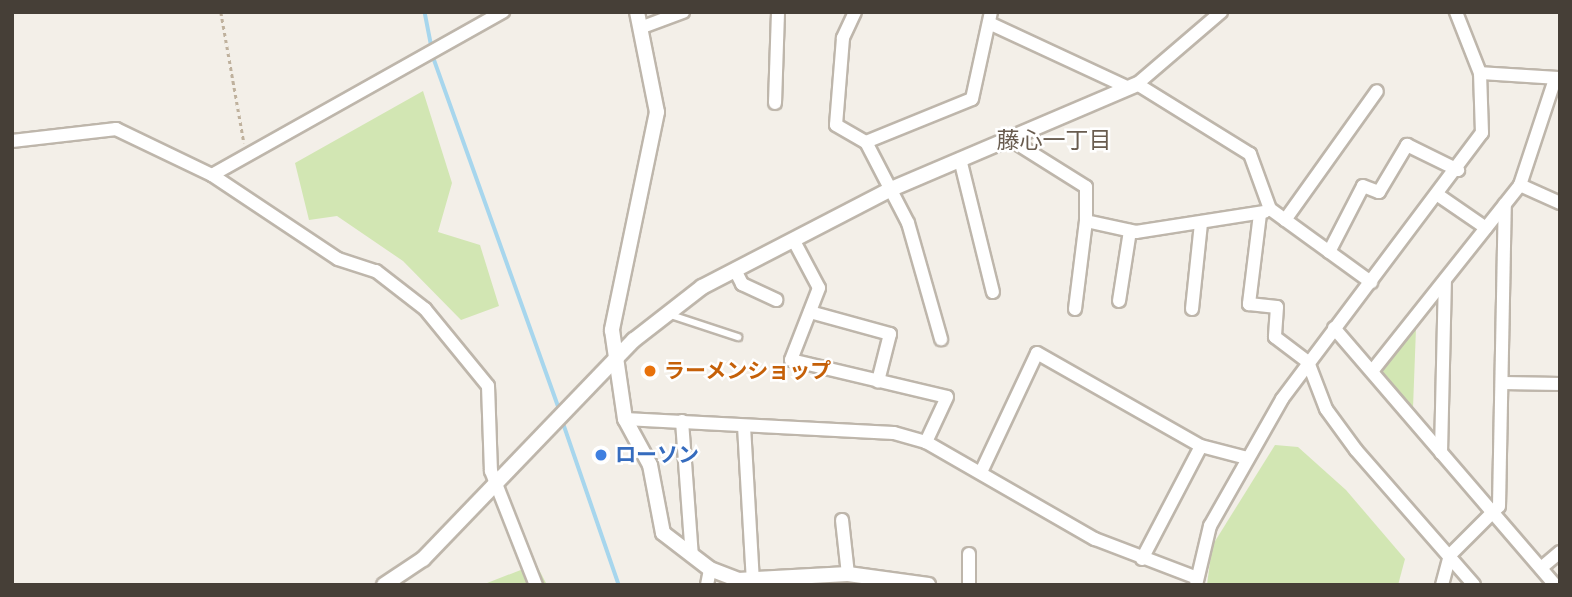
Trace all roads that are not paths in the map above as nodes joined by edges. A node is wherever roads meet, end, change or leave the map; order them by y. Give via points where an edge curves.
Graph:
1 (503, 12) edge
2 (637, 12) edge
3 (683, 12) edge
4 (778, 12) edge
5 (855, 12) edge
6 (1221, 12) edge
7 (1456, 12) edge
8 (990, 18) edge
9 (640, 28) junction
10 (1480, 74) junction
11 (1558, 79) edge
12 (1133, 86) junction
13 (1377, 91) dead end
14 (775, 103) dead end
15 (1008, 138) junction
16 (12, 141) edge
17 (866, 142) junction
18 (960, 159) junction
19 (1458, 170) junction
20 (212, 175) junction
21 (1520, 185) junction
22 (889, 190) junction
23 (1438, 195) junction
24 (1560, 203) edge
25 (1505, 204) junction
26 (1265, 211) junction
27 (1285, 219) junction
28 (1086, 221) junction
29 (1201, 224) junction
30 (1486, 228) junction
31 (1130, 231) junction
32 (793, 241) junction
33 (1329, 251) junction
34 (735, 270) junction
35 (1445, 280) junction
36 (1371, 282) junction
37 (993, 292) dead end
38 (776, 300) dead end
39 (1119, 301) dead end
40 (1075, 309) dead end
41 (1192, 309) dead end
42 (810, 312) junction
43 (666, 314) junction
44 (1334, 328) junction
45 (738, 337) dead end
46 (941, 339) dead end
47 (615, 362) junction
48 (1308, 362) junction
49 (1373, 370) junction
50 (878, 381) junction
51 (1503, 383) junction
52 (1560, 384) edge
53 (625, 419) junction
54 (682, 421) junction
55 (744, 426) junction
56 (926, 442) junction
57 (1201, 446) junction
58 (1441, 453) junction
59 (1247, 458) junction
60 (982, 470) junction
61 (497, 489) junction
62 (1494, 513) junction
63 (842, 520) dead end
64 (1560, 552) edge
65 (969, 554) dead end
66 (1450, 555) junction
67 (692, 556) junction
68 (1142, 559) junction
69 (1541, 568) junction
70 (710, 569) junction
71 (848, 574) junction
72 (874, 580) edge
73 (1196, 581) edge
74 (761, 583) edge
75 (384, 585) edge
76 (536, 585) edge
77 (708, 585) edge
78 (928, 585) edge
79 (969, 585) edge
80 (1442, 585) edge
81 (1474, 585) edge
82 (1555, 585) edge

1 - 20 street
2 - 9 street
3 - 9 street
4 - 14 street
5 - 17 street via 843,38 836,125
6 - 12 street
7 - 10 street
8 - 12 street
8 - 17 street via 972,99
9 - 47 street via 657,112 638,222 613,301
10 - 11 street
10 - 19 street via 1485,126
11 - 21 street
12 - 15 street
12 - 26 street via 1250,154
13 - 27 street
15 - 18 street
15 - 28 street via 1086,187
16 - 20 street via 116,129
17 - 22 street
18 - 22 street
18 - 37 street
19 - 23 street
19 - 33 street via 1407,145 1379,192 1363,186
20 - 61 street via 338,259 376,271 455,340 488,386
21 - 24 street
21 - 25 street
22 - 32 street
22 - 46 street via 908,223
23 - 30 street
23 - 36 street
25 - 30 street
25 - 51 street
26 - 27 street
26 - 29 street
26 - 48 street via 1249,304 1277,307 1275,337
27 - 33 street
28 - 31 street
28 - 40 street
29 - 31 street
29 - 41 street
30 - 35 street
31 - 39 street
32 - 34 street
32 - 42 street via 820,288
33 - 36 street
34 - 38 street via 743,284
34 - 43 street
35 - 49 street
35 - 58 street
36 - 44 street
42 - 50 street via 890,334
42 - 50 street via 791,360
43 - 45 lane
43 - 47 street
44 - 48 street
44 - 49 street
47 - 53 street
47 - 61 street
48 - 59 street
48 - 66 street via 1326,409 1356,450
49 - 58 street
50 - 56 street via 947,397
51 - 52 street
51 - 62 street via 1499,506
53 - 54 street
53 - 67 street via 650,465 663,533
54 - 55 street
54 - 67 street
55 - 56 street via 894,433
55 - 74 street
56 - 60 street
57 - 59 street
57 - 60 street via 1037,353
57 - 68 street
58 - 62 street
59 - 73 street via 1210,526
60 - 68 street
61 - 75 street via 423,559
61 - 76 street
62 - 66 street
62 - 69 street
63 - 71 street
64 - 69 street
65 - 79 street
66 - 80 street
66 - 81 street
67 - 70 street
68 - 73 street
69 - 82 street
70 - 74 street
70 - 77 street
71 - 72 street
71 - 74 street
72 - 78 street

